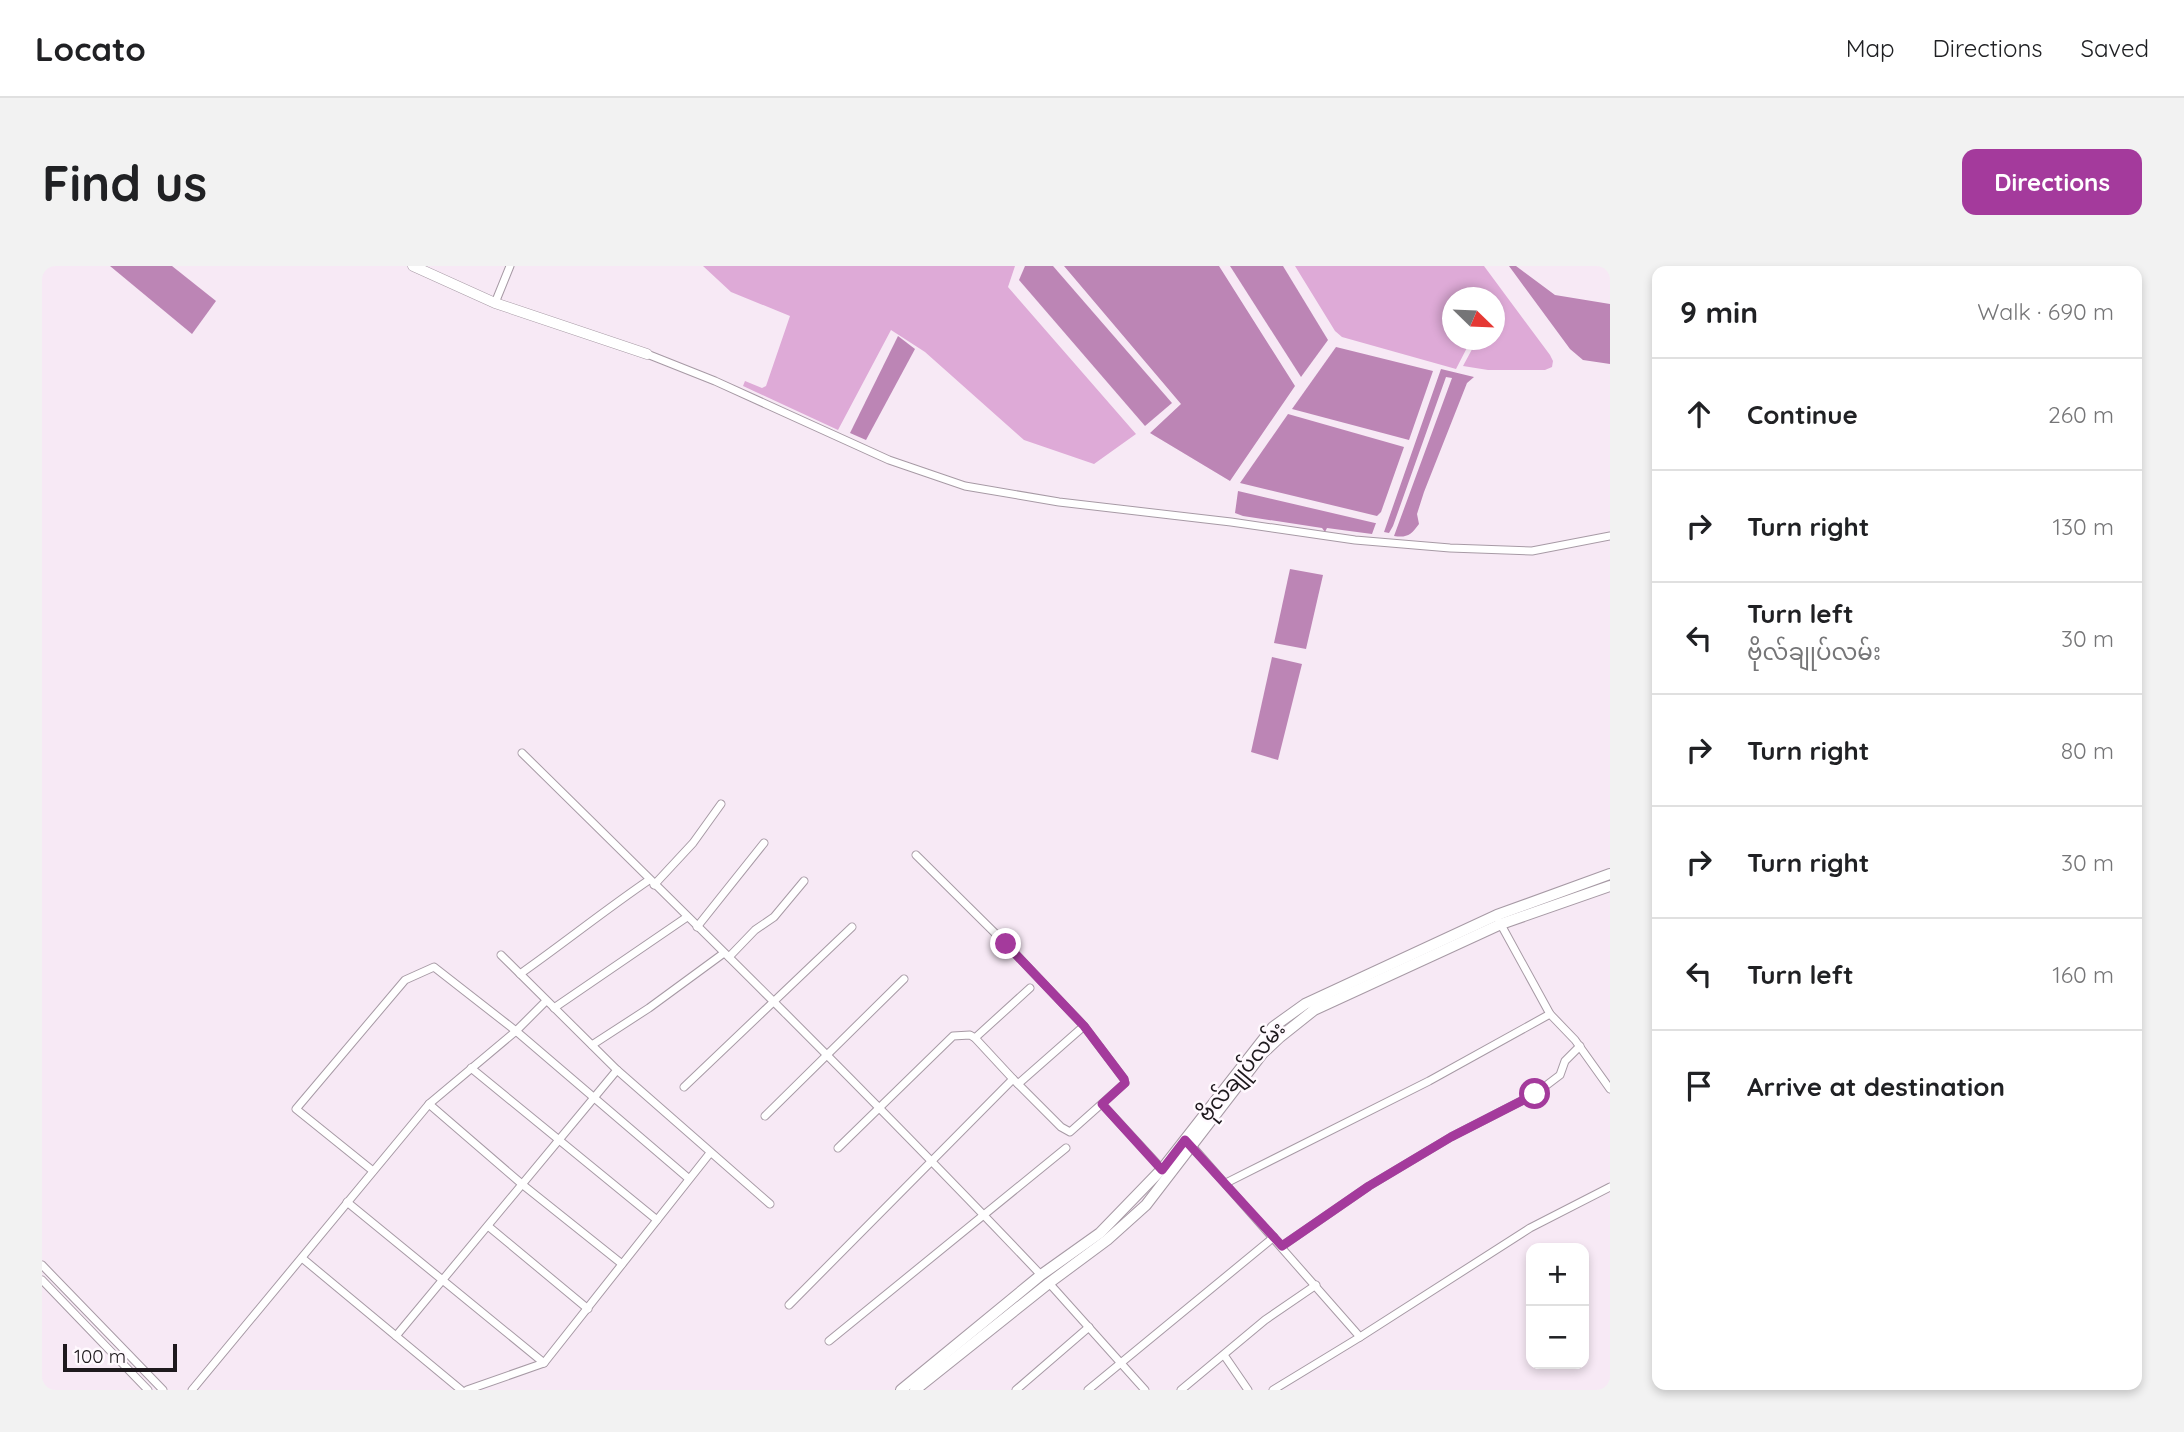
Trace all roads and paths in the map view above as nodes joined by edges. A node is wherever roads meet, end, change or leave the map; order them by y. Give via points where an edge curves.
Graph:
1 (413, 266) edge
2 (510, 266) edge
3 (426, 269) edge
4 (495, 303) junction
5 (647, 354) joint
6 (1610, 537) edge
7 (522, 752) dead end
8 (721, 804) dead end
9 (764, 843) dead end
10 (916, 855) dead end
11 (1610, 874) edge
12 (804, 881) dead end
13 (652, 883) junction
14 (1610, 886) edge
15 (687, 916) junction
16 (1499, 919) junction
17 (697, 927) junction
18 (852, 927) dead end
19 (501, 955) dead end
20 (726, 955) junction
21 (520, 974) junction
22 (904, 979) dead end
23 (1030, 988) dead end
24 (546, 1001) junction
25 (775, 1002) junction
26 (554, 1009) junction
27 (1550, 1014) junction
28 (1084, 1026) junction
29 (516, 1031) junction
30 (975, 1038) junction
31 (592, 1045) junction
32 (1580, 1046) junction
33 (828, 1055) junction
34 (471, 1068) junction
35 (617, 1070) junction
36 (1016, 1081) junction
37 (684, 1087) dead end
38 (1610, 1089) edge
39 (593, 1097) junction
40 (429, 1104) junction
41 (1102, 1104) junction
42 (879, 1106) junction
43 (765, 1115) dead end
44 (559, 1140) junction
45 (1189, 1143) junction
46 (838, 1148) dead end
47 (1066, 1148) dead end
48 (710, 1153) junction
49 (931, 1160) junction
50 (1162, 1170) junction
51 (373, 1171) junction
52 (688, 1178) junction
53 (1226, 1183) junction
54 (523, 1185) junction
55 (1610, 1187) edge
56 (347, 1202) junction
57 (770, 1204) dead end
58 (984, 1215) junction
59 (657, 1220) junction
60 (488, 1226) junction
61 (1274, 1237) junction
62 (1282, 1246) junction
63 (302, 1258) junction
64 (622, 1264) junction
65 (42, 1265) edge
66 (441, 1279) junction
67 (1045, 1279) junction
68 (42, 1280) edge
69 (1316, 1285) junction
70 (789, 1305) dead end
71 (588, 1309) junction
72 (1089, 1327) junction
73 (396, 1336) junction
74 (1360, 1337) junction
75 (829, 1341) dead end
76 (1224, 1354) junction
77 (1121, 1362) junction
78 (544, 1363) junction
79 (923, 1388) edge
80 (148, 1390) edge
81 (163, 1390) edge
82 (191, 1390) edge
83 (461, 1390) edge
84 (467, 1390) edge
85 (901, 1390) edge
86 (1016, 1390) edge
87 (1088, 1390) edge
88 (1145, 1390) edge
89 (1181, 1390) edge
90 (1248, 1390) edge
91 (1273, 1390) edge

1 - 3 street
2 - 4 street
3 - 4 street
4 - 5 street
5 - 6 street via 889,460 965,486 1355,540 1450,548 1532,551
7 - 13 street
8 - 13 street via 693,843
9 - 17 street
10 - 28 street
11 - 16 main road, ဗိုလ်ချုပ်လမ်း
12 - 20 street via 774,916
13 - 15 street
13 - 21 street via 607,908
14 - 16 main road, ဗိုလ်ချုပ်လမ်း
15 - 17 street
15 - 26 street
16 - 27 street
16 - 45 main road, ဗိုလ်ချုပ်လမ်း via 1298,1021 1262,1054
17 - 20 street
18 - 25 street
19 - 21 street
20 - 25 street
20 - 31 street
21 - 24 street
22 - 33 street
23 - 30 street
24 - 26 street
24 - 29 street
25 - 33 street
25 - 37 street
26 - 31 street
27 - 32 street
27 - 53 street
28 - 36 street
28 - 41 street via 1125,1083
29 - 34 street
29 - 39 street
29 - 51 street via 434,967 405,980 296,1109
30 - 36 street
30 - 42 street via 953,1036
31 - 35 street
32 - 38 street
32 - 62 street via 1565,1061 1560,1075 1535,1094 1369,1186
33 - 42 street
33 - 43 street
34 - 40 street
34 - 44 street
35 - 39 street
35 - 48 street
36 - 41 street via 1070,1132
36 - 49 street
39 - 44 street
39 - 52 street
40 - 51 street
40 - 54 street
41 - 50 street
42 - 46 street
42 - 49 street
44 - 54 street
44 - 59 street
45 - 50 main road, ဗိုလ်ချုပ်လမ်း
45 - 53 street
45 - 67 main road, ဗိုလ်ချုပ်လမ်း via 1146,1205 1107,1240
47 - 58 street
48 - 52 street
48 - 57 street
49 - 58 street
49 - 70 street
50 - 67 main road, ဗိုလ်ချုပ်လမ်း via 1100,1233
51 - 56 street
52 - 59 street
53 - 61 street
54 - 60 street
54 - 64 street
55 - 74 street via 1530,1228
56 - 63 street
56 - 66 street
58 - 67 street
58 - 75 street
59 - 64 street
60 - 66 street
60 - 71 street
61 - 62 street
61 - 77 street
62 - 69 street
63 - 73 street
63 - 82 street
64 - 71 street
65 - 81 street
66 - 73 street
66 - 78 street
67 - 72 street
67 - 79 main road, ဗိုလ်ချုပ်လမ်း
67 - 85 main road, ဗိုလ်ချုပ်လမ်း
68 - 80 street
69 - 74 street
69 - 76 street
71 - 78 street
72 - 77 street
72 - 86 street
73 - 83 street
74 - 91 street
76 - 89 street
76 - 90 street
77 - 87 street
77 - 88 street
78 - 84 street

